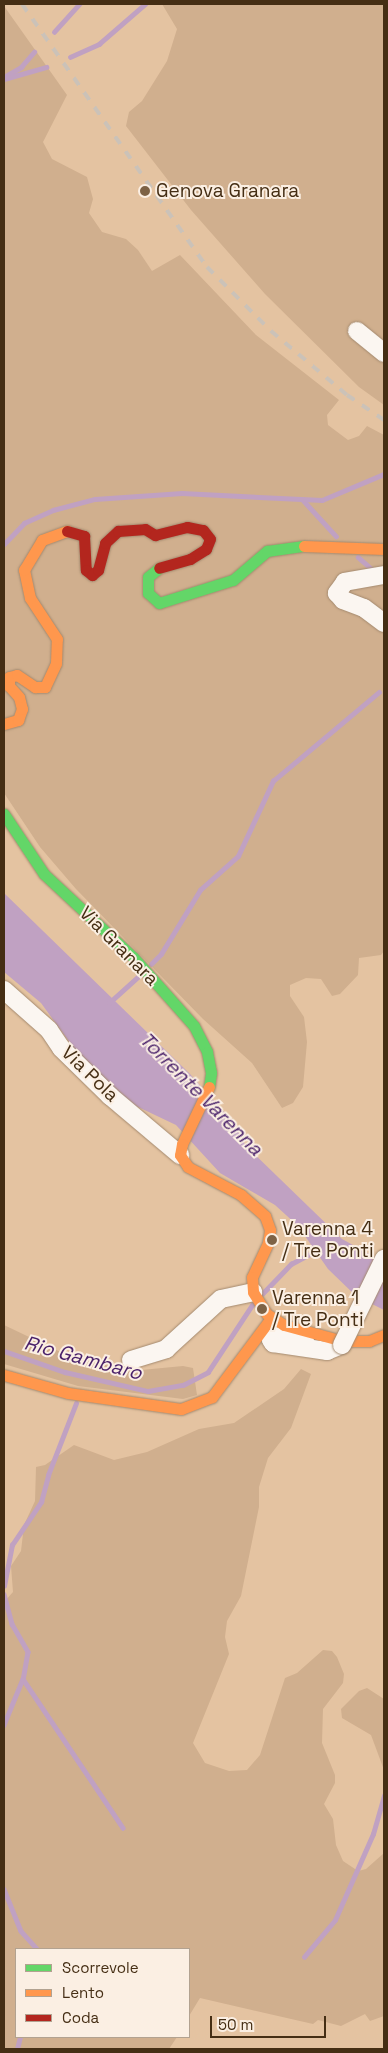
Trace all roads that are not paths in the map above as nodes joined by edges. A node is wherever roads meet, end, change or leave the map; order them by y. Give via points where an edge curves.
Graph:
1 (357, 332) dead end
2 (384, 353) edge
3 (384, 549) edge
4 (384, 575) edge
5 (384, 624) edge
6 (4, 724) edge
7 (4, 814) edge
8 (4, 990) edge
9 (181, 1149) junction
10 (384, 1259) edge
11 (253, 1292) junction
12 (269, 1316) junction
13 (319, 1334) junction
14 (384, 1335) edge
15 (131, 1360) dead end
16 (4, 1375) edge

1 - 2 street
3 - 6 street via 310,545 267,551 233,580 159,603 148,593 148,577 162,565 190,559 206,548 210,539 203,530 187,527 155,535 145,529 118,531 105,543 98,570 92,575 86,570 84,536 70,530 50,535 42,540 24,570 24,581 30,598 57,640 56,663 46,687 34,687 17,675 9,677 9,686 19,697 22,710 18,720
4 - 5 street via 345,582 337,594 343,600 364,608
7 - 9 street, Via Granara via 44,874 133,957 194,1026 207,1052 211,1073 209,1089
8 - 9 street, Via Pola via 49,1030 61,1048 110,1096
9 - 11 street via 188,1167 240,1195 265,1216 270,1230 252,1278
10 - 13 street, bridge via 342,1345 327,1351 273,1343 271,1340 273,1336 312,1342
11 - 12 street
11 - 15 street via 221,1299 166,1349
12 - 13 street
12 - 16 street via 212,1397 198,1406 180,1409 68,1393
13 - 14 street via 343,1341 369,1341

